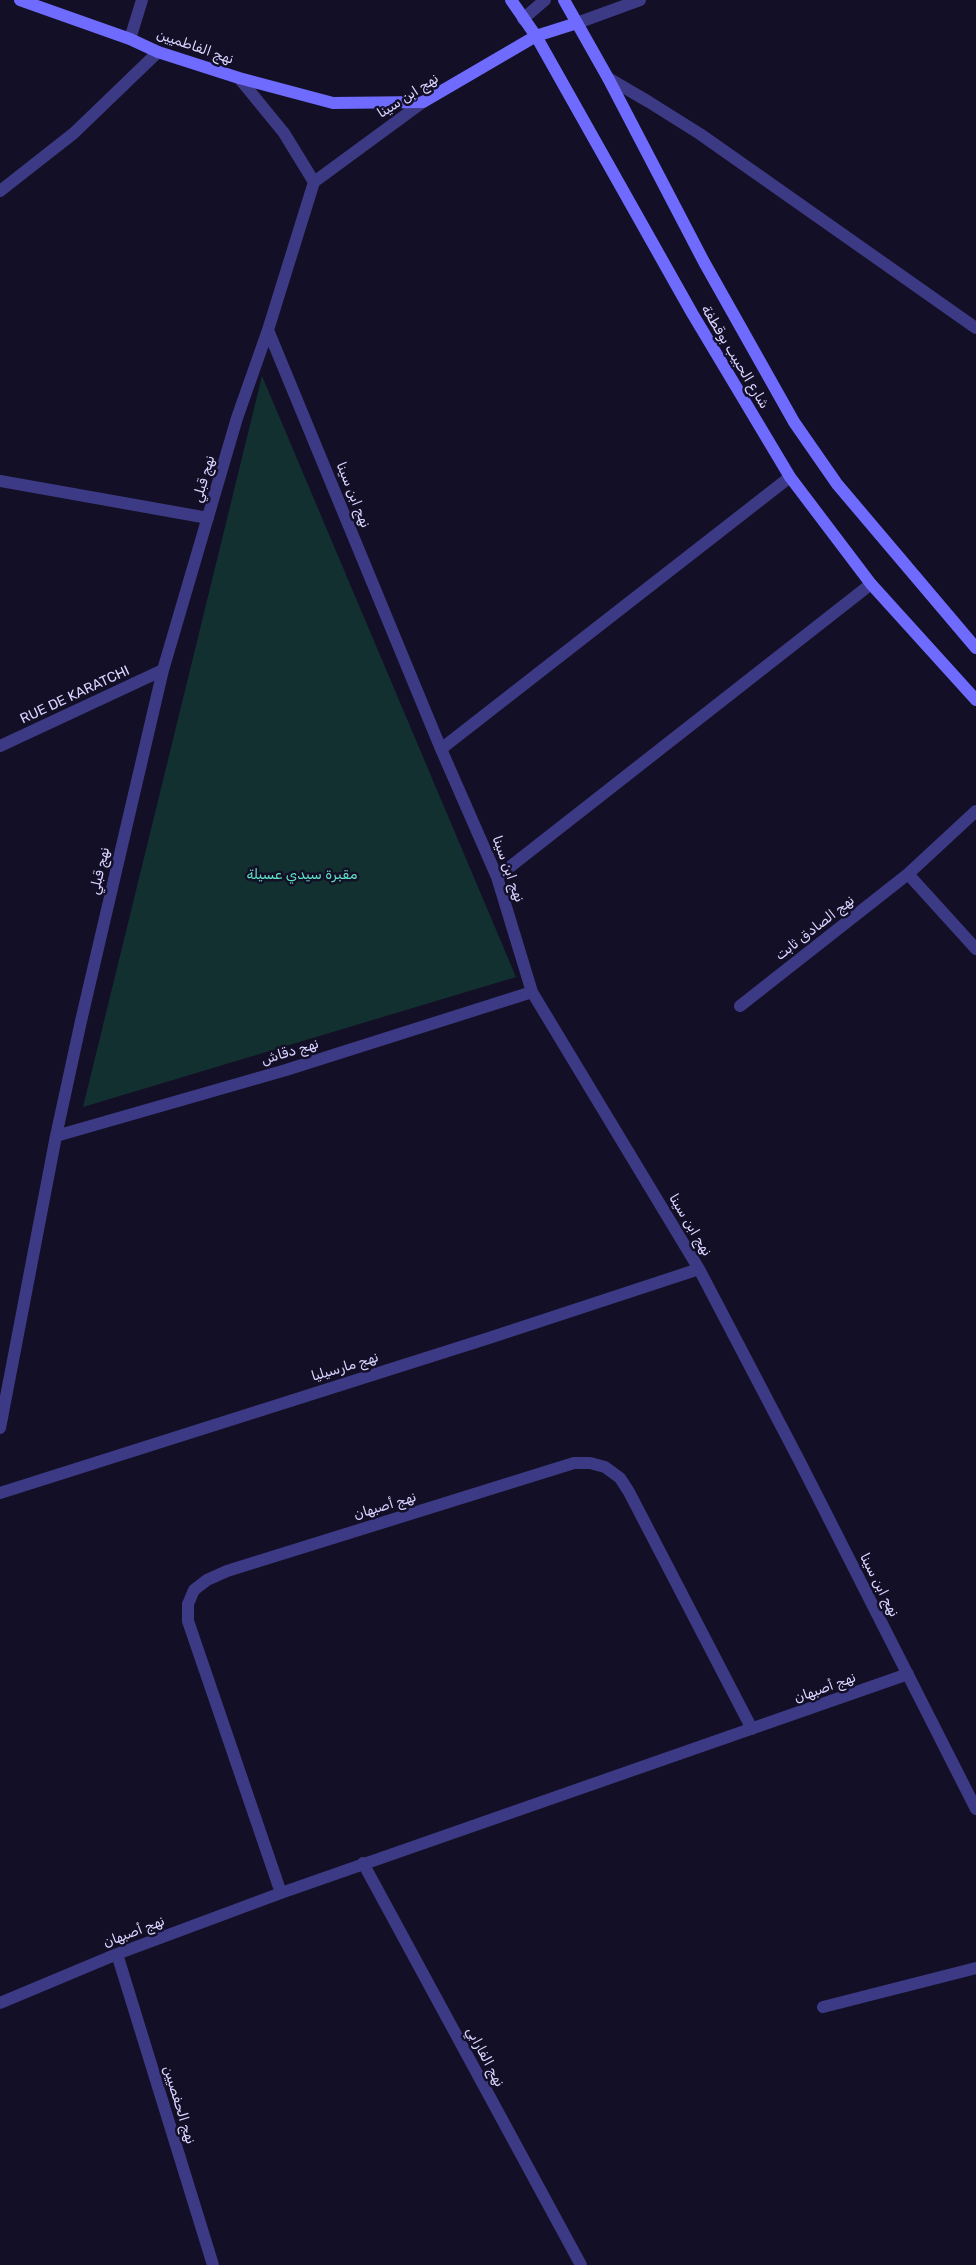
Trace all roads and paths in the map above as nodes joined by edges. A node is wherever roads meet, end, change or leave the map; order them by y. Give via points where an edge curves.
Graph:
1 (20, 0) edge
2 (142, 0) edge
3 (511, 0) edge
4 (545, 0) edge
5 (564, 0) edge
6 (640, 0) edge
7 (523, 18) junction
8 (577, 23) junction
9 (536, 36) junction
10 (130, 39) junction
11 (158, 52) junction
12 (239, 78) junction
13 (608, 78) junction
14 (423, 102) junction
15 (314, 182) junction
16 (0, 191) edge
17 (976, 328) edge
18 (268, 330) junction
19 (790, 477) junction
20 (0, 481) edge
21 (208, 518) junction
22 (871, 584) junction
23 (976, 648) edge
24 (163, 670) junction
25 (976, 700) edge
26 (0, 746) edge
27 (441, 749) junction
28 (976, 811) edge
29 (908, 874) junction
30 (498, 876) junction
31 (976, 949) edge
32 (532, 992) junction
33 (740, 1006) dead end
34 (56, 1136) junction
35 (699, 1269) junction
36 (0, 1428) edge
37 (0, 1493) edge
38 (908, 1674) junction
39 (752, 1730) junction
40 (975, 1805) edge
41 (363, 1863) junction
42 (281, 1893) junction
43 (117, 1954) junction
44 (976, 1968) edge
45 (0, 2003) edge
46 (823, 2007) dead end
47 (213, 2265) edge
48 (581, 2265) edge

1 - 10 main road, نهج الفاطميين
2 - 10 street
3 - 7 main road, شارع الحبيب بوقطفة
4 - 7 street
5 - 8 main road, شارع الحبيب بوقطفة
6 - 8 street
7 - 9 main road, شارع الحبيب بوقطفة
8 - 9 main road, نهج ابن سينا
8 - 13 main road, شارع الحبيب بوقطفة
9 - 14 main road, نهج ابن سينا
9 - 19 main road, شارع الحبيب بوقطفة via 692,314
10 - 11 main road, نهج الفاطميين
11 - 12 main road, نهج الفاطميين
11 - 16 street via 74,132
12 - 14 main road via 333,104
12 - 15 street, نهج الفاطميين via 284,132
13 - 17 street via 700,134
13 - 23 main road, شارع الحبيب بوقطفة via 704,262 794,422 837,484
14 - 15 street, نهج ابن سينا
15 - 18 street
18 - 21 street, نهج قبلي via 237,418
18 - 27 street, نهج ابن سينا
19 - 22 main road, شارع الحبيب بوقطفة
19 - 27 street
20 - 21 street
21 - 24 street, نهج قبلي
22 - 25 main road, شارع الحبيب بوقطفة
22 - 30 street
24 - 26 street, RUE DE KARATCHI
24 - 34 street, نهج قبلي
27 - 30 street, نهج ابن سينا
28 - 29 street, نهج الصادق ثابت
29 - 31 street
29 - 33 street, نهج الصادق ثابت
30 - 32 street, نهج ابن سينا
32 - 34 street, نهج دقاش via 286,1070
32 - 35 street, نهج ابن سينا
34 - 36 street, نهج قبلي
35 - 37 street, نهج مارسيليا
35 - 38 street, نهج ابن سينا
38 - 39 street, نهج أصبهان
38 - 40 street, نهج ابن سينا
39 - 41 street, نهج أصبهان
39 - 42 street, نهج أصبهان via 629,1492 620,1478 590,1463 574,1463 227,1571 194,1590 188,1604 188,1620
41 - 42 street, نهج أصبهان
41 - 48 street, نهج الفارابي
42 - 43 street, نهج أصبهان
43 - 45 street, نهج أصبهان
43 - 47 street, نهج الحفصيين
44 - 46 street

